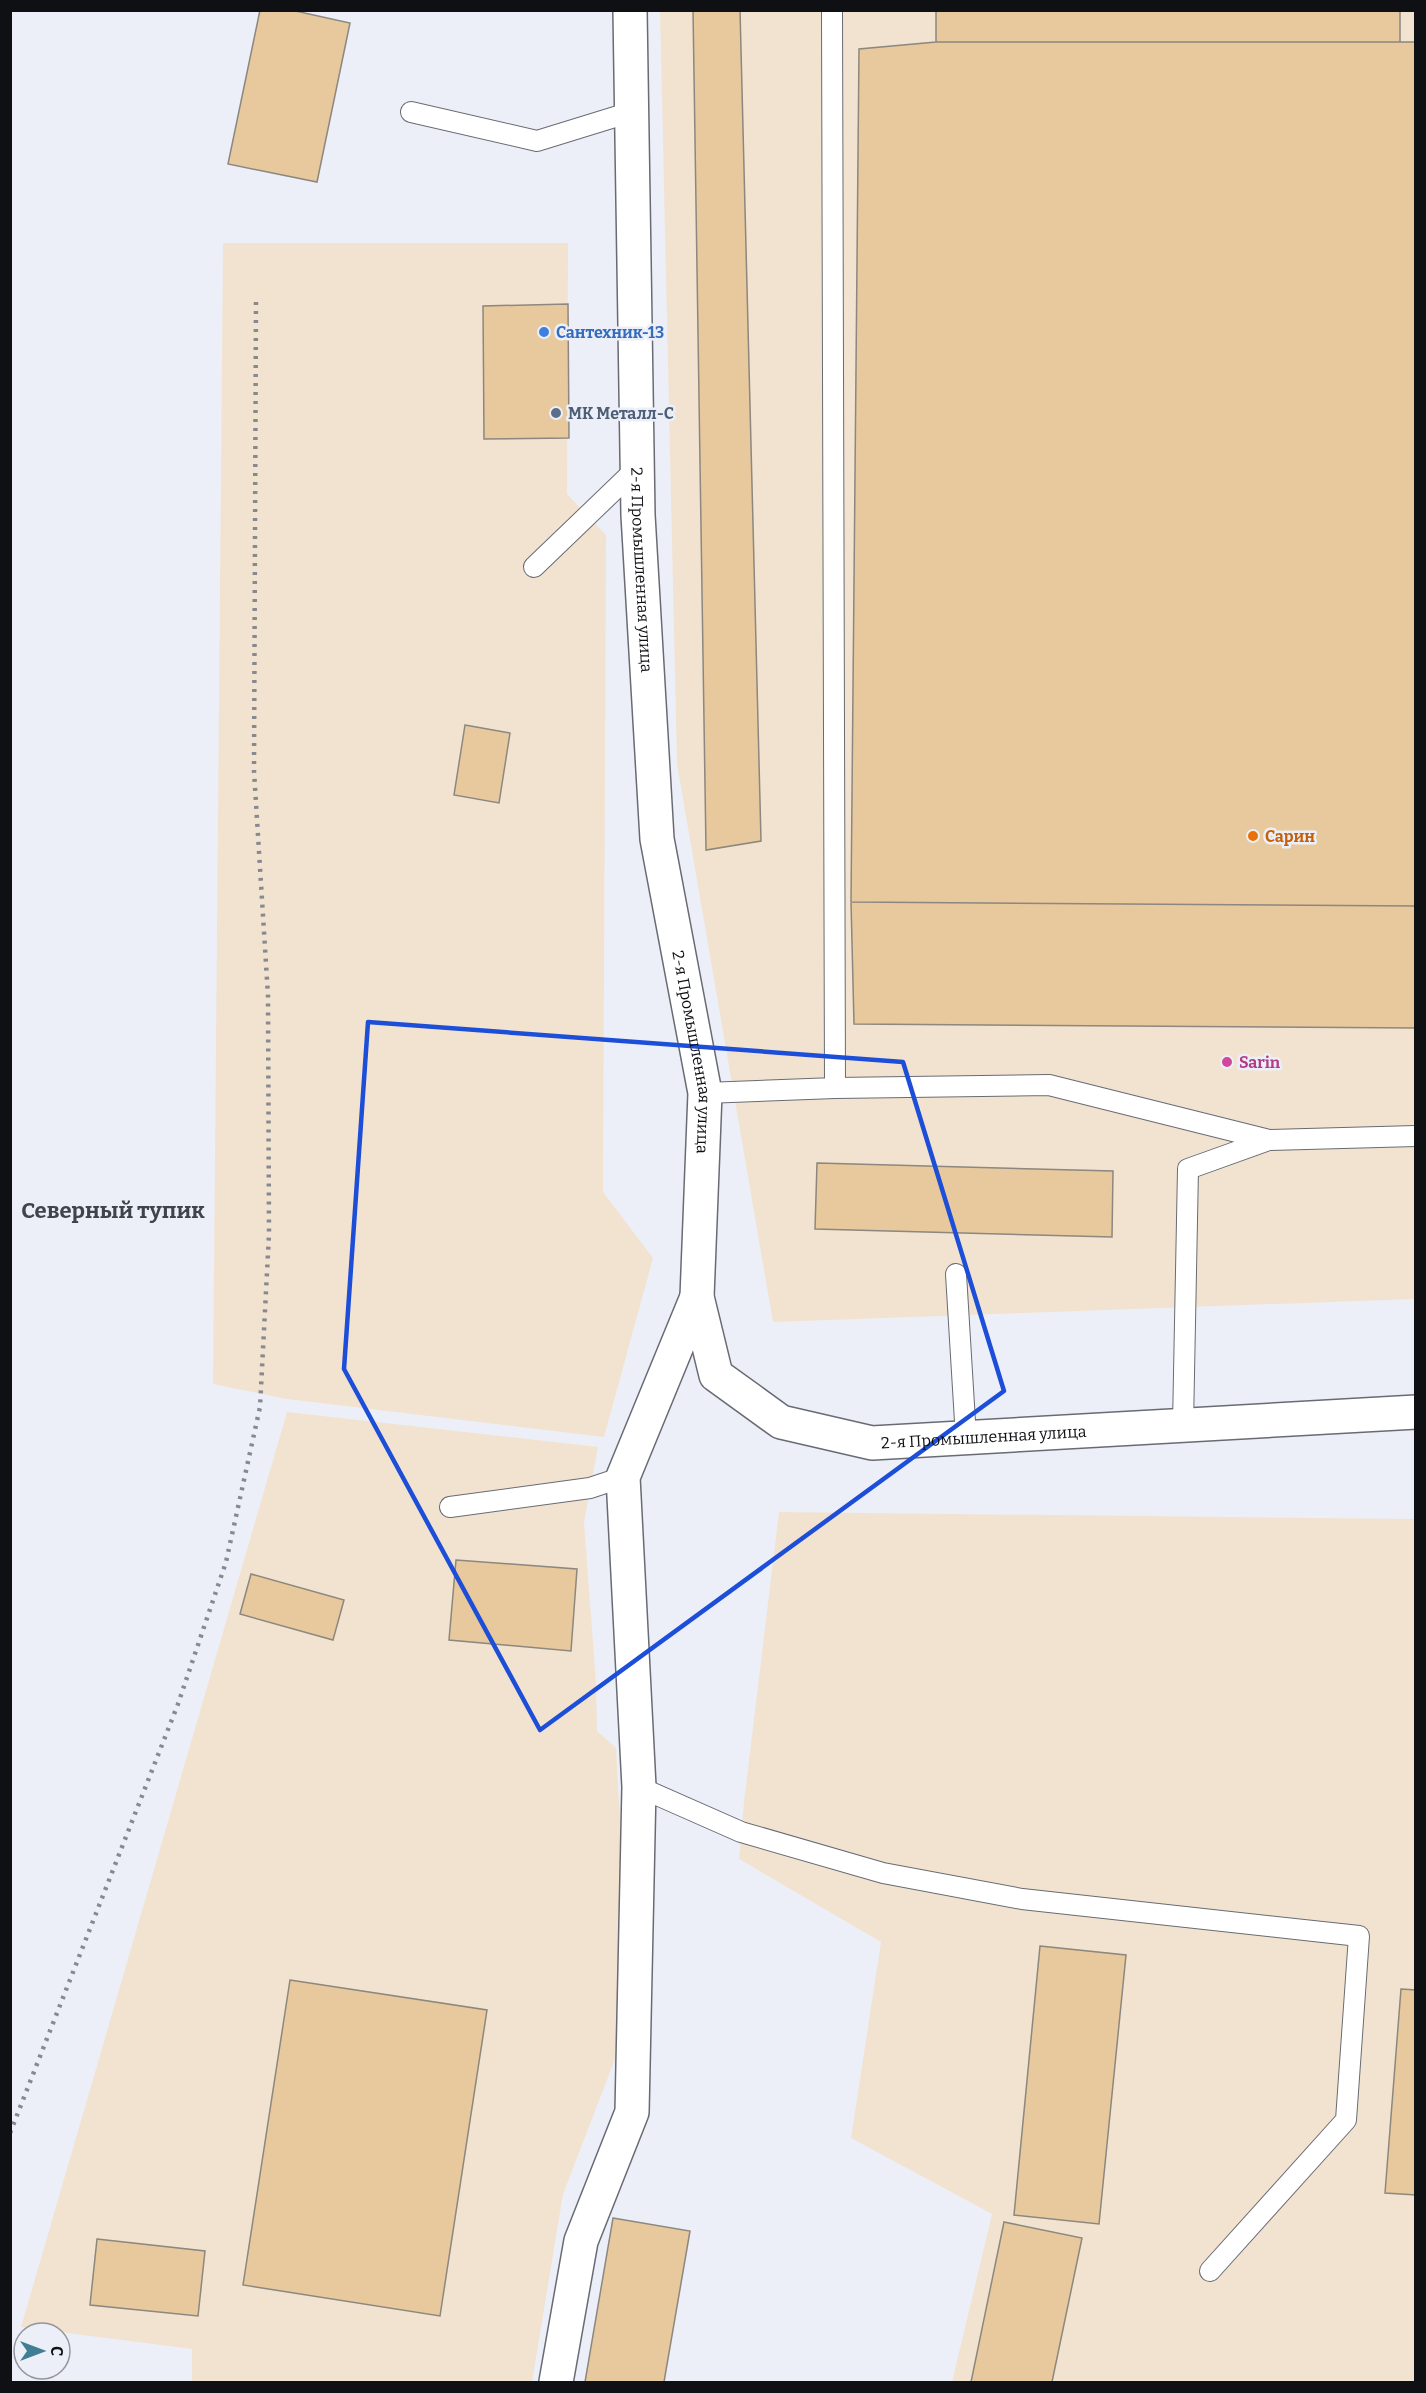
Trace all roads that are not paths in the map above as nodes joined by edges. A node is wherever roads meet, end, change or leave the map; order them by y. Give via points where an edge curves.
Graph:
1 (630, 10) edge
2 (832, 10) edge
3 (411, 112) dead end
4 (631, 112) junction
5 (637, 468) junction
6 (534, 567) dead end
7 (835, 1088) junction
8 (705, 1093) junction
9 (1416, 1136) edge
10 (1269, 1140) junction
11 (956, 1274) dead end
12 (697, 1297) junction
13 (1416, 1412) edge
14 (1183, 1425) junction
15 (966, 1438) junction
16 (623, 1477) junction
17 (450, 1507) dead end
18 (639, 1787) junction
19 (1210, 2271) dead end
20 (556, 2382) edge

1 - 4 street, 2-я Промышленная улица
2 - 7 lane
3 - 4 lane via 537,141
4 - 5 street, 2-я Промышленная улица
5 - 6 lane
5 - 8 street, 2-я Промышленная улица via 657,839
7 - 8 lane
7 - 10 lane via 1049,1085
8 - 12 street, 2-я Промышленная улица
9 - 10 lane
10 - 14 lane via 1188,1169
11 - 15 lane
12 - 15 street, 2-я Промышленная улица via 716,1375 782,1422 872,1443
12 - 16 street
13 - 14 street, 2-я Промышленная улица
14 - 15 street, 2-я Промышленная улица
16 - 17 lane via 590,1488
16 - 18 street
18 - 19 lane via 741,1832 883,1873 1022,1899 1359,1936 1346,2120
18 - 20 street via 632,2112 581,2241

